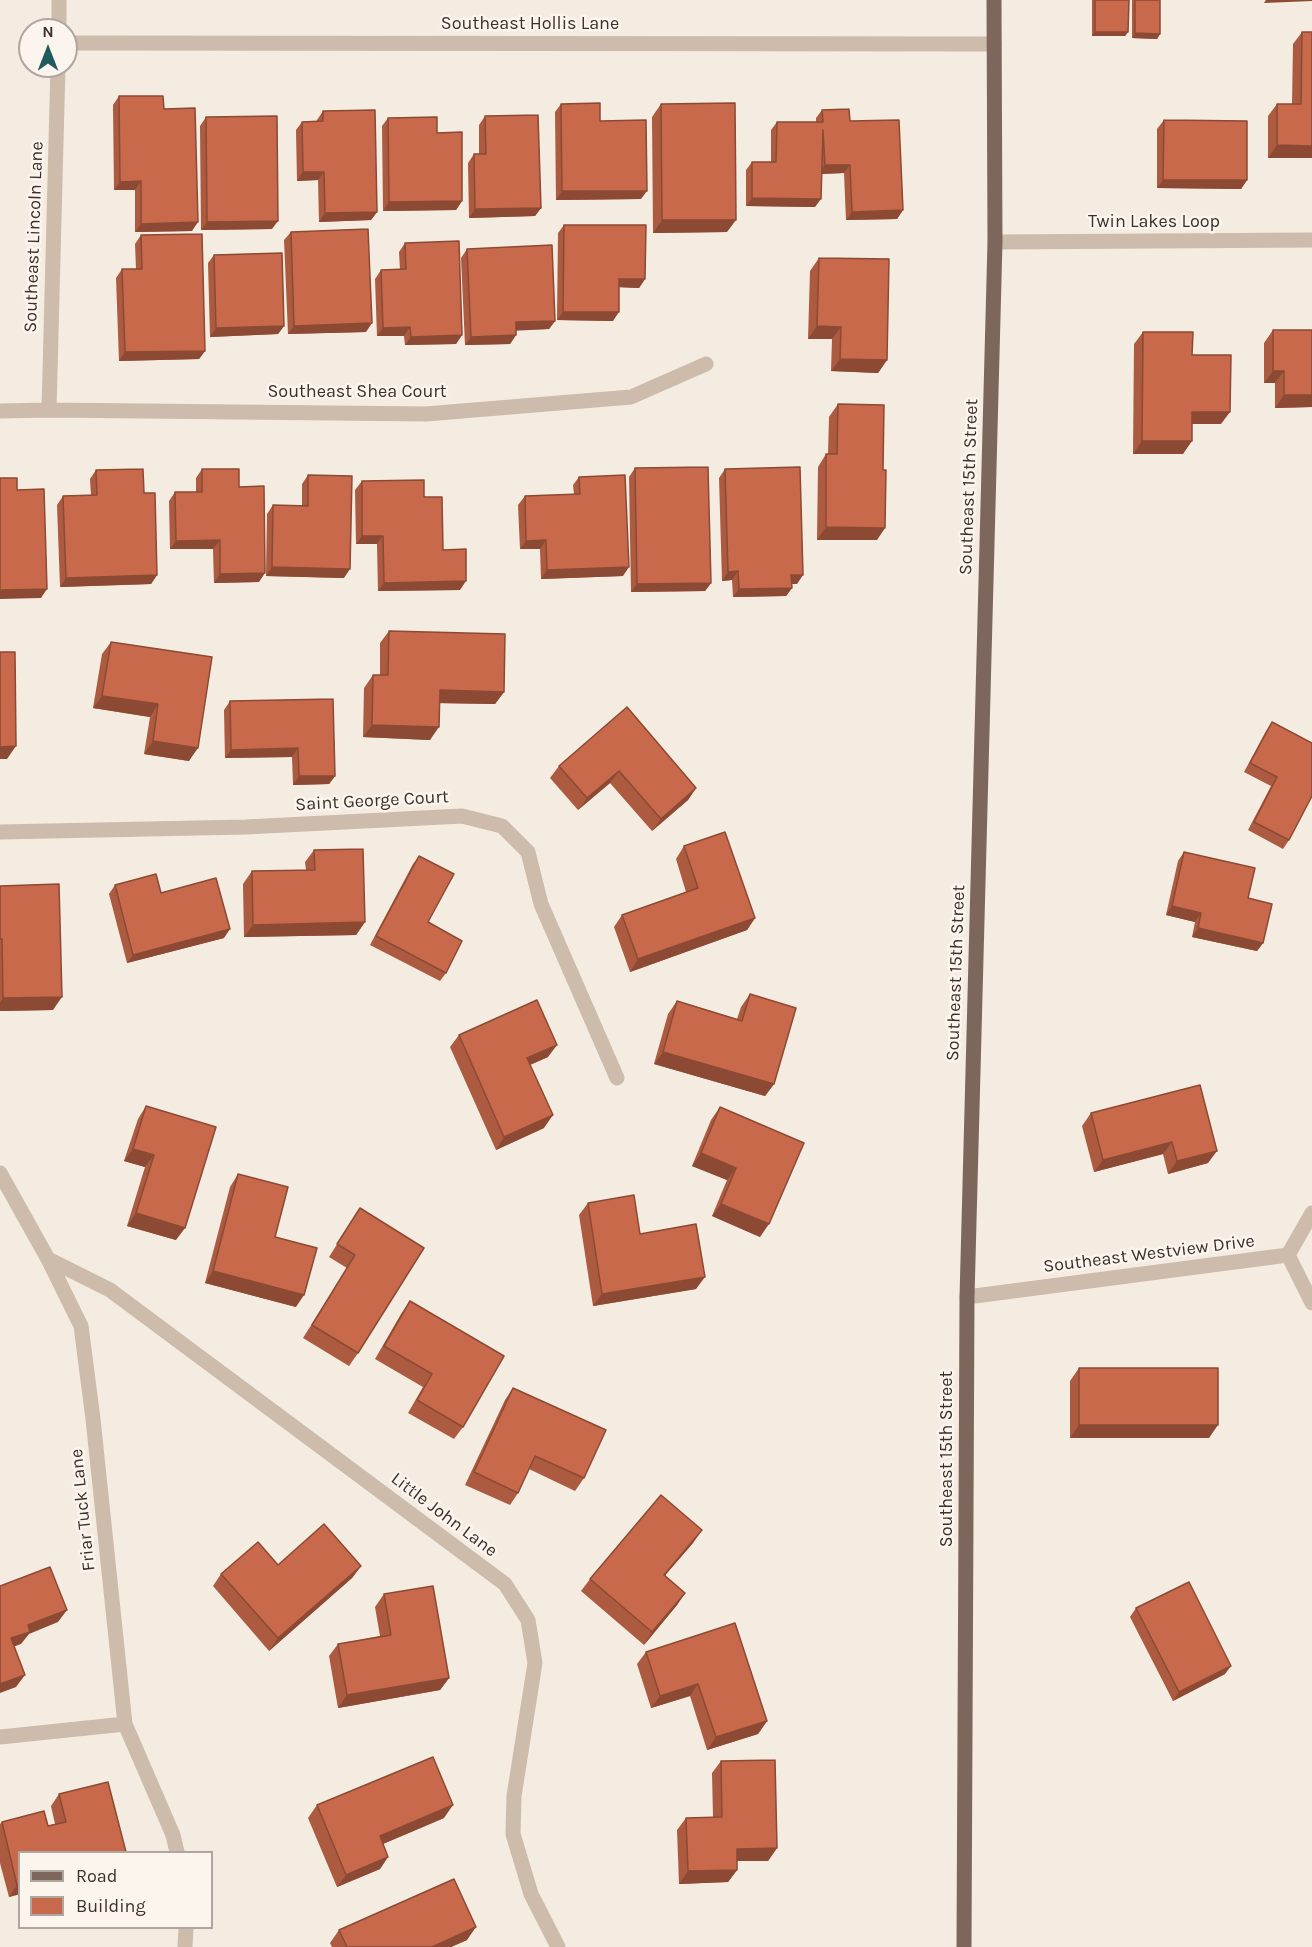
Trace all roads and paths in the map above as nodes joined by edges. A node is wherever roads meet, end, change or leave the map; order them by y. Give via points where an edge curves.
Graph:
1 (59, 0) edge
2 (994, 0) edge
3 (59, 18) edge
4 (78, 44) edge
5 (994, 44) junction
6 (58, 78) edge
7 (1312, 240) edge
8 (995, 242) junction
9 (706, 364) dead end
10 (49, 410) junction
11 (0, 411) edge
12 (0, 832) edge
13 (617, 1078) dead end
14 (0, 1173) edge
15 (1312, 1213) edge
16 (1288, 1255) junction
17 (48, 1259) junction
18 (967, 1298) junction
19 (1312, 1303) edge
20 (125, 1724) junction
21 (0, 1737) edge
22 (177, 1851) edge
23 (186, 1929) edge
24 (186, 1947) edge
25 (558, 1947) edge
26 (964, 1947) edge

1 - 3 street
2 - 5 main road, Southeast 15th Street
4 - 5 street, Southeast Hollis Lane
5 - 8 main road, Southeast 15th Street
6 - 10 street, Southeast Lincoln Lane
7 - 8 street, Twin Lakes Loop
8 - 18 main road, Southeast 15th Street
9 - 10 street, Southeast Shea Court via 631,398 426,414
10 - 11 street, Southeast Shea Court
12 - 13 street, Saint George Court via 246,827 462,816 501,826 528,852 541,904
14 - 17 street, Friar Tuck Lane
15 - 16 street
16 - 18 street, Southeast Westview Drive
16 - 19 street
17 - 20 street, Friar Tuck Lane via 81,1326
17 - 25 street, Little John Lane via 110,1290 505,1584 528,1620 535,1663 514,1796 513,1834 531,1894
18 - 26 main road, Southeast 15th Street
20 - 21 street
20 - 22 street, Friar Tuck Lane
23 - 24 street

